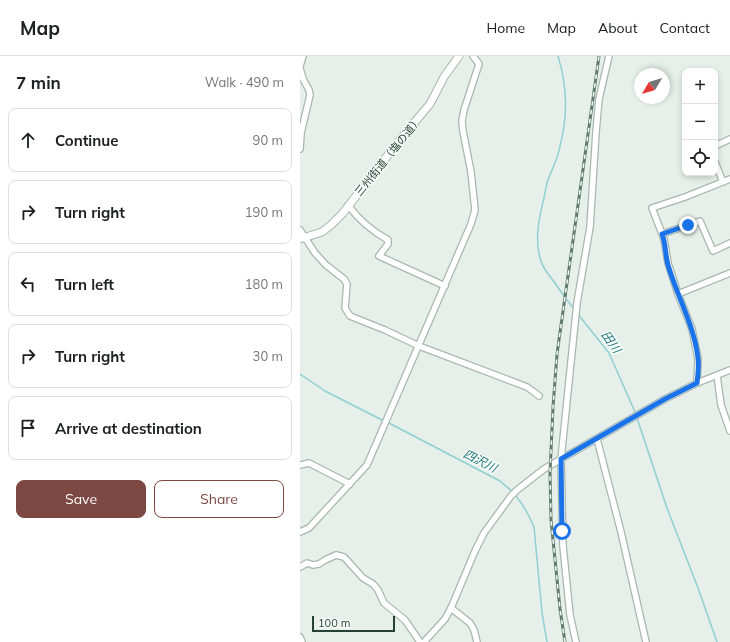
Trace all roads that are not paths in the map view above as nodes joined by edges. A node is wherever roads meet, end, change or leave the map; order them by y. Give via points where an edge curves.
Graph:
1 (303, 56) edge
2 (459, 56) edge
3 (474, 56) edge
4 (609, 56) edge
5 (300, 67) edge
6 (730, 138) edge
7 (718, 144) edge
8 (300, 148) edge
9 (718, 170) edge
10 (730, 179) edge
11 (723, 182) junction
12 (348, 205) junction
13 (300, 230) edge
14 (662, 234) junction
15 (303, 238) edge
16 (730, 243) edge
17 (730, 274) edge
18 (445, 286) junction
19 (678, 294) junction
20 (419, 346) junction
21 (730, 370) edge
22 (717, 375) junction
23 (697, 383) junction
24 (539, 396) dead end
25 (730, 431) edge
26 (597, 439) junction
27 (561, 459) junction
28 (300, 465) edge
29 (350, 484) junction
30 (300, 532) edge
31 (300, 567) edge
32 (451, 608) junction
33 (300, 637) edge
34 (302, 642) edge
35 (420, 642) edge
36 (424, 642) edge
37 (477, 642) edge
38 (576, 642) edge
39 (646, 642) edge

1 - 5 street
2 - 12 street, 三州街道（塩の道） via 430,104
3 - 18 street via 479,64 462,121 471,172 474,210 471,224
4 - 27 street via 596,132 590,227 575,317
5 - 8 street via 310,95
6 - 7 street
9 - 11 street
10 - 11 street
11 - 14 street via 652,208
12 - 15 street, 三州街道（塩の道） via 322,232
12 - 18 street via 355,215 388,240 379,256
13 - 15 street
14 - 16 street via 700,221 713,251
14 - 19 street
15 - 20 street via 326,265 344,279 347,284 345,308 350,316
17 - 19 street
18 - 20 street
19 - 23 street via 692,329 698,359
20 - 24 street via 527,387
20 - 29 street via 367,465
21 - 22 street
22 - 23 street
22 - 25 street via 721,405
23 - 26 street
26 - 27 street
26 - 39 street
27 - 32 street via 538,473 511,496 484,533
27 - 38 street via 563,546 570,615
28 - 29 street via 309,462
29 - 30 street via 309,528
31 - 35 street via 307,563 319,564 336,555 344,557 363,578 373,584 384,603 405,620
32 - 36 street via 445,619
32 - 37 street via 470,623
33 - 34 street

